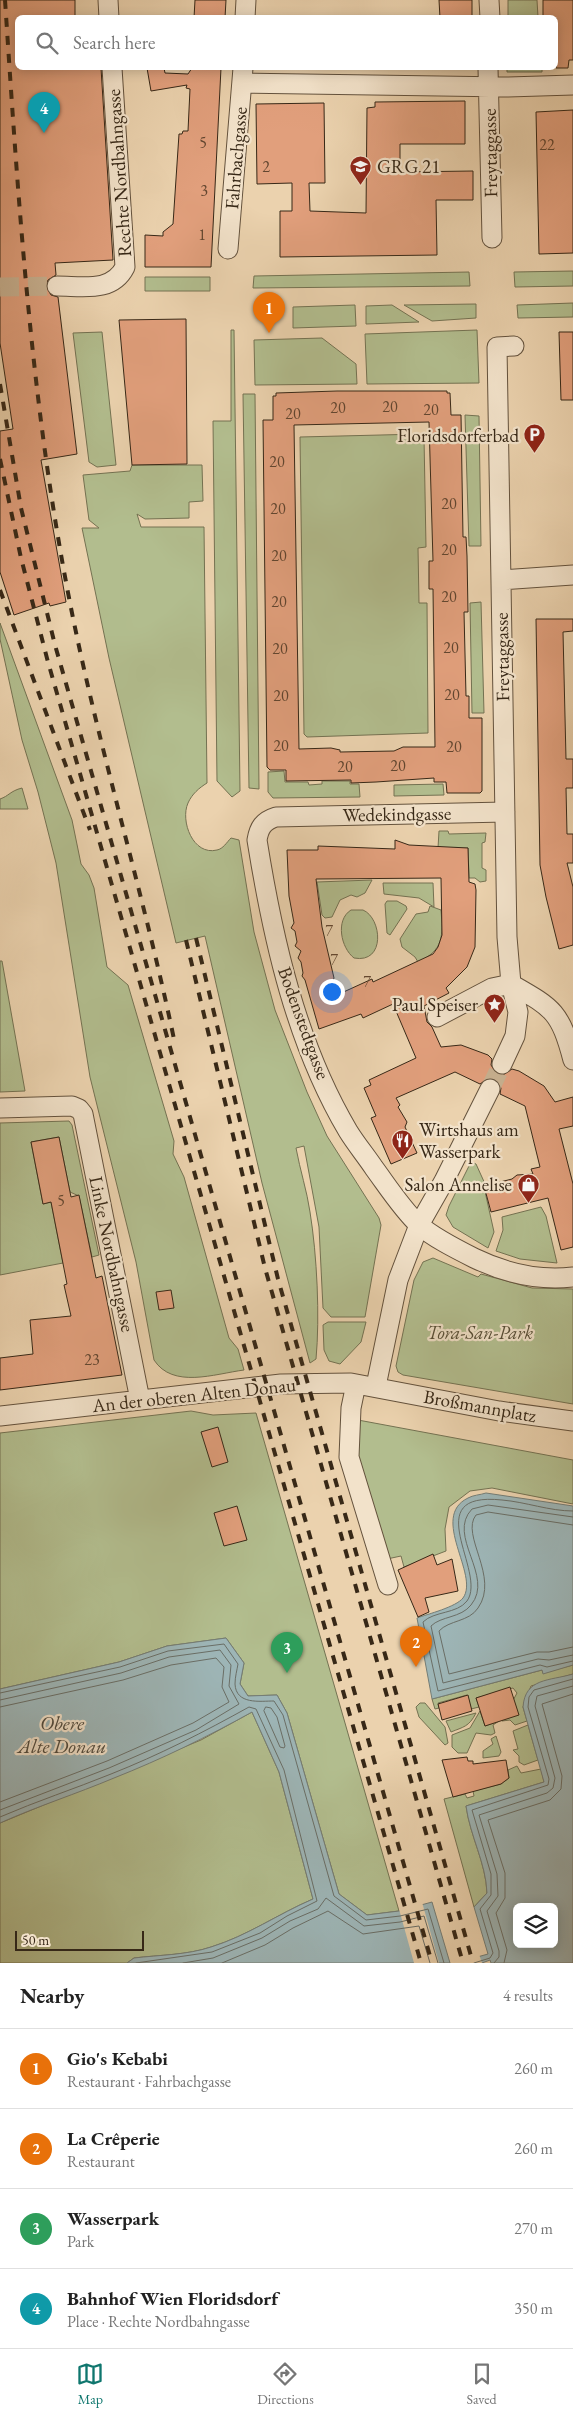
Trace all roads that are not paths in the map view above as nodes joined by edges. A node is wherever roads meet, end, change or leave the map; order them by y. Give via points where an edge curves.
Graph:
1 (108, 0) edge
2 (246, 0) edge
3 (489, 0) edge
4 (109, 15) edge
5 (245, 15) edge
6 (490, 15) edge
7 (112, 70) edge
8 (242, 75) edge
9 (488, 77) edge
10 (573, 84) edge
11 (492, 238) dead end
12 (228, 249) dead end
13 (57, 286) tunnel mouth
14 (514, 346) dead end
15 (573, 574) edge
16 (501, 580) junction
17 (505, 812) junction
18 (288, 816) joint
19 (510, 984) junction
20 (437, 1016) dead end
21 (573, 1060) edge
22 (502, 1064) tunnel mouth
23 (490, 1089) tunnel mouth
24 (0, 1108) edge
25 (420, 1225) junction
26 (573, 1278) edge
27 (356, 1384) junction
28 (381, 1388) junction
29 (140, 1400) junction
30 (0, 1416) edge
31 (573, 1421) edge
32 (388, 1585) dead end

1 - 4 street
2 - 5 street
3 - 6 street
7 - 13 street, Rechte Nordbahngasse via 125,267 120,276 108,285
8 - 9 street
8 - 12 street, Fahrbachgasse
9 - 10 street
9 - 11 street, Freytaggasse
14 - 16 street, Freytaggasse via 497,347
15 - 16 street
16 - 17 street, Freytaggasse
17 - 18 street, Wedekindgasse
17 - 19 street, Freytaggasse
18 - 25 street, Bodenstedtgasse via 266,821 259,828 257,840 269,914 289,992 318,1070 348,1131 391,1192
19 - 20 street via 492,988
19 - 21 street via 547,1005 564,1028
19 - 22 street, Freytaggasse via 517,1016 515,1036
23 - 25 street
24 - 29 street, Linke Nordbahngasse via 72,1106 83,1114
25 - 26 street via 485,1263 534,1277
25 - 28 street via 398,1280
27 - 28 street, An der oberen Alten Donau
27 - 29 street, An der oberen Alten Donau via 281,1384
27 - 32 street via 351,1408 349,1457
28 - 31 street, Broßmannplatz via 499,1411
29 - 30 street, An der oberen Alten Donau

